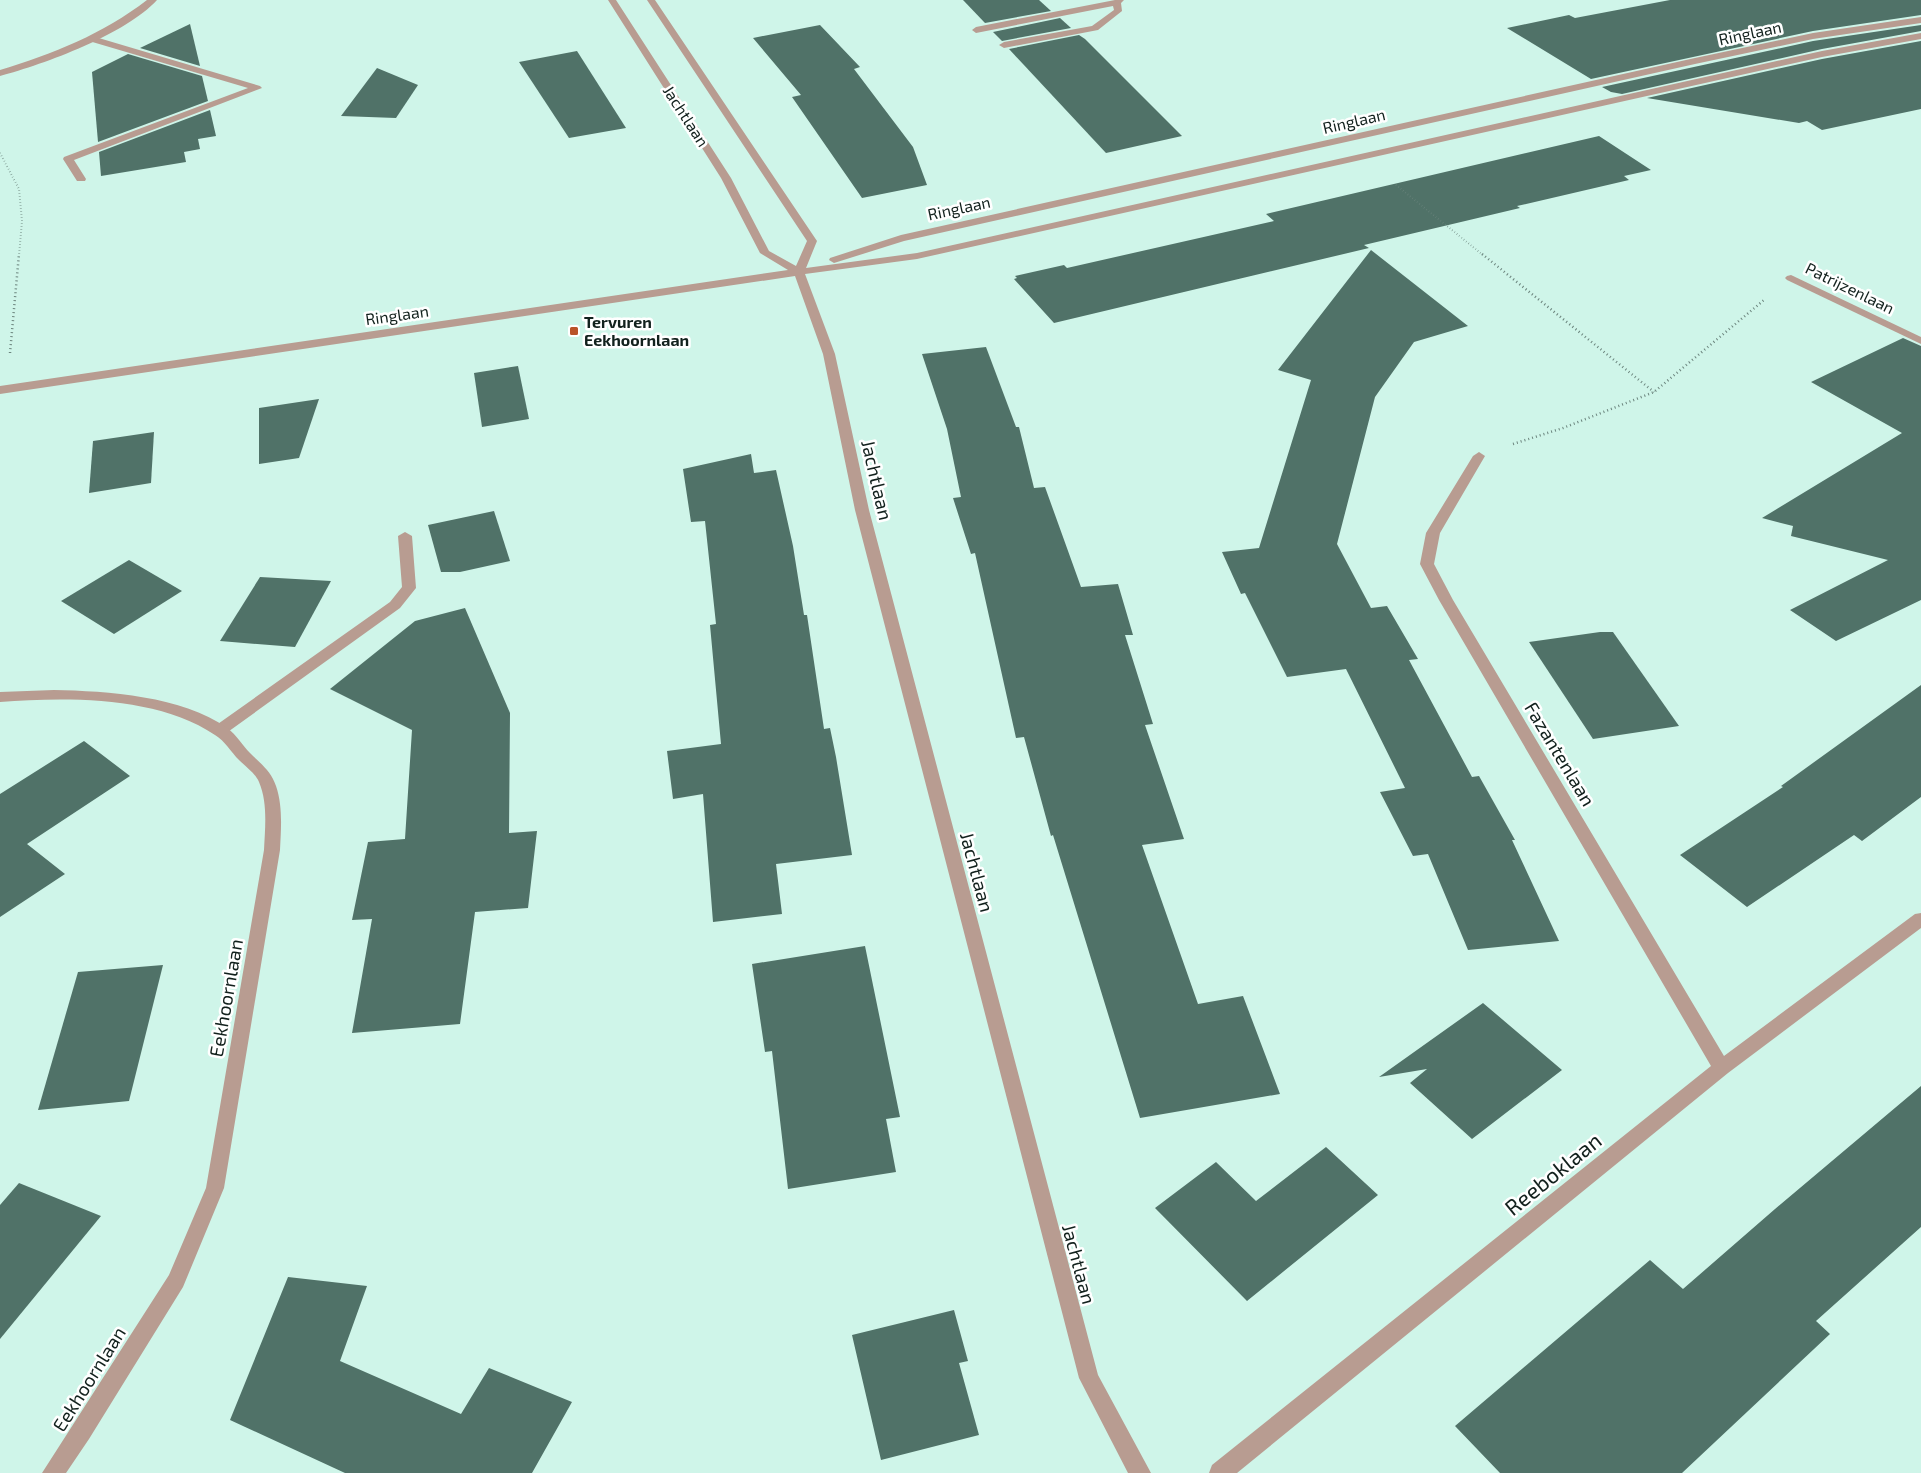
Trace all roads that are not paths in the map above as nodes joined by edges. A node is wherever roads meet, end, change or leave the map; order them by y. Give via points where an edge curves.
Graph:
1 (153, 0) edge
2 (612, 0) edge
3 (651, 0) edge
4 (1118, 1) edge
5 (1921, 20) edge
6 (976, 30) dead end
7 (1921, 36) edge
8 (92, 39) junction
9 (1004, 45) dead end
10 (0, 73) edge
11 (80, 179) dead end
12 (799, 272) junction
13 (1791, 278) road end
14 (1921, 341) edge
15 (3, 390) edge
16 (1479, 456) road end
17 (405, 536) dead end
18 (0, 697) edge
19 (220, 730) junction
20 (1921, 919) edge
21 (1722, 1068) junction
22 (53, 1473) edge
23 (1140, 1473) edge
24 (1220, 1473) edge

1 - 8 street
2 - 12 street, Jachtlaan via 726,178 765,253
3 - 12 street, Jachtlaan via 812,241
4 - 6 street
4 - 9 street via 1118,11 1095,28
5 - 12 street, Ringlaan via 1812,36 1695,61 901,238
7 - 12 street, Ringlaan via 1822,54 917,256
8 - 10 street via 33,64
8 - 11 street via 257,88 68,159
12 - 15 street, Ringlaan
12 - 23 street, Jachtlaan via 829,354 862,510 1088,1378
13 - 14 street, Patrijzenlaan
16 - 21 street, Fazantenlaan via 1433,533 1427,564
17 - 19 street via 409,588 395,605
18 - 19 street, Eekhoornlaan via 76,694 134,701 182,713
19 - 22 street, Eekhoornlaan via 266,778 274,809 272,850 215,1188 176,1281
20 - 21 street, Reeboklaan
21 - 24 street, Reeboklaan

